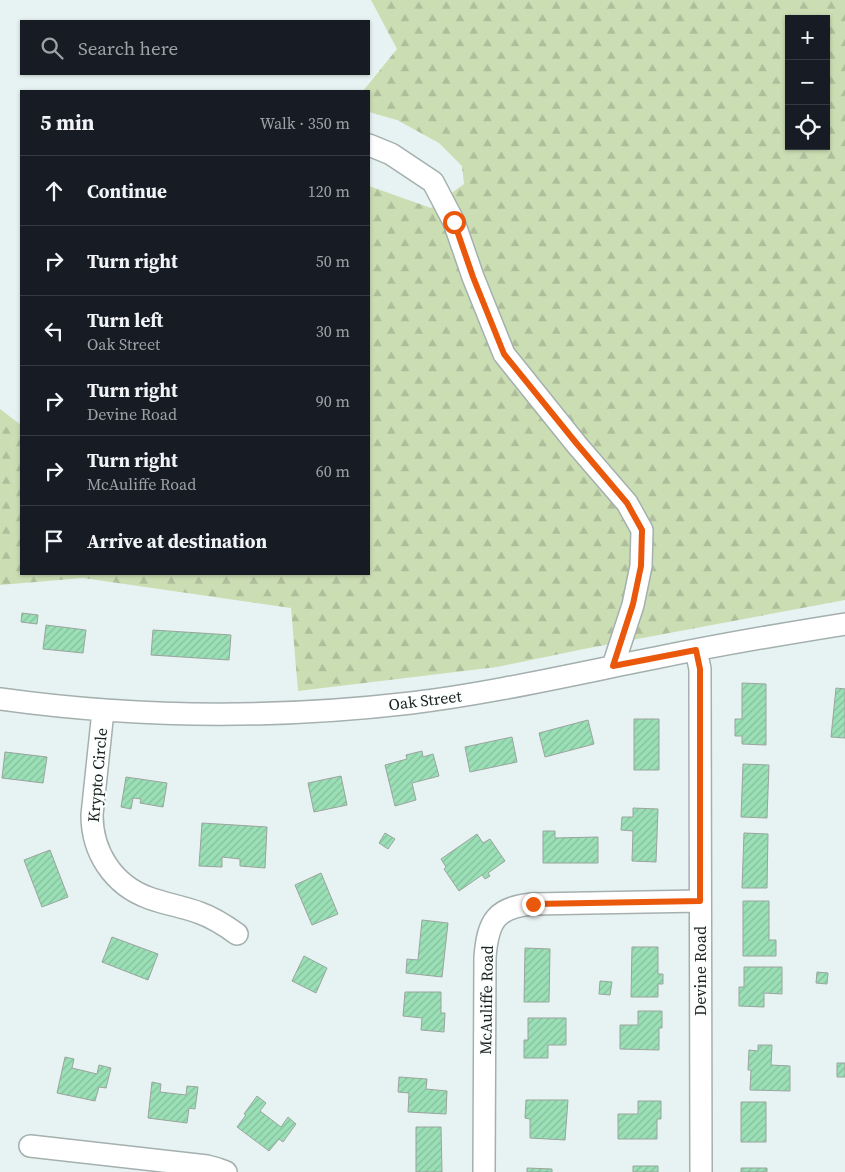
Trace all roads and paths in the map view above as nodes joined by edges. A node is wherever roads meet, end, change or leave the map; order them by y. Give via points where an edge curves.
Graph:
1 (370, 145) edge
2 (845, 624) edge
3 (696, 650) junction
4 (613, 666) junction
5 (0, 699) edge
6 (102, 710) junction
7 (700, 901) junction
8 (237, 934) dead end
9 (30, 1146) dead end
10 (226, 1172) edge
11 (484, 1172) edge
12 (701, 1172) edge

1 - 4 street via 391,154 433,182 454,222 504,354 627,503 642,530 641,566 633,604
2 - 3 street, Oak Street
3 - 4 street, Oak Street
3 - 7 street, Devine Road via 700,669
4 - 6 street, Oak Street via 485,692 363,708 238,714
5 - 6 street, Oak Street
6 - 8 street, Krypto Circle via 92,827 97,848 108,868 135,892 201,913
7 - 11 street, McAuliffe Road via 533,904 503,910 488,934 485,957
7 - 12 street, Devine Road
9 - 10 street via 207,1166

